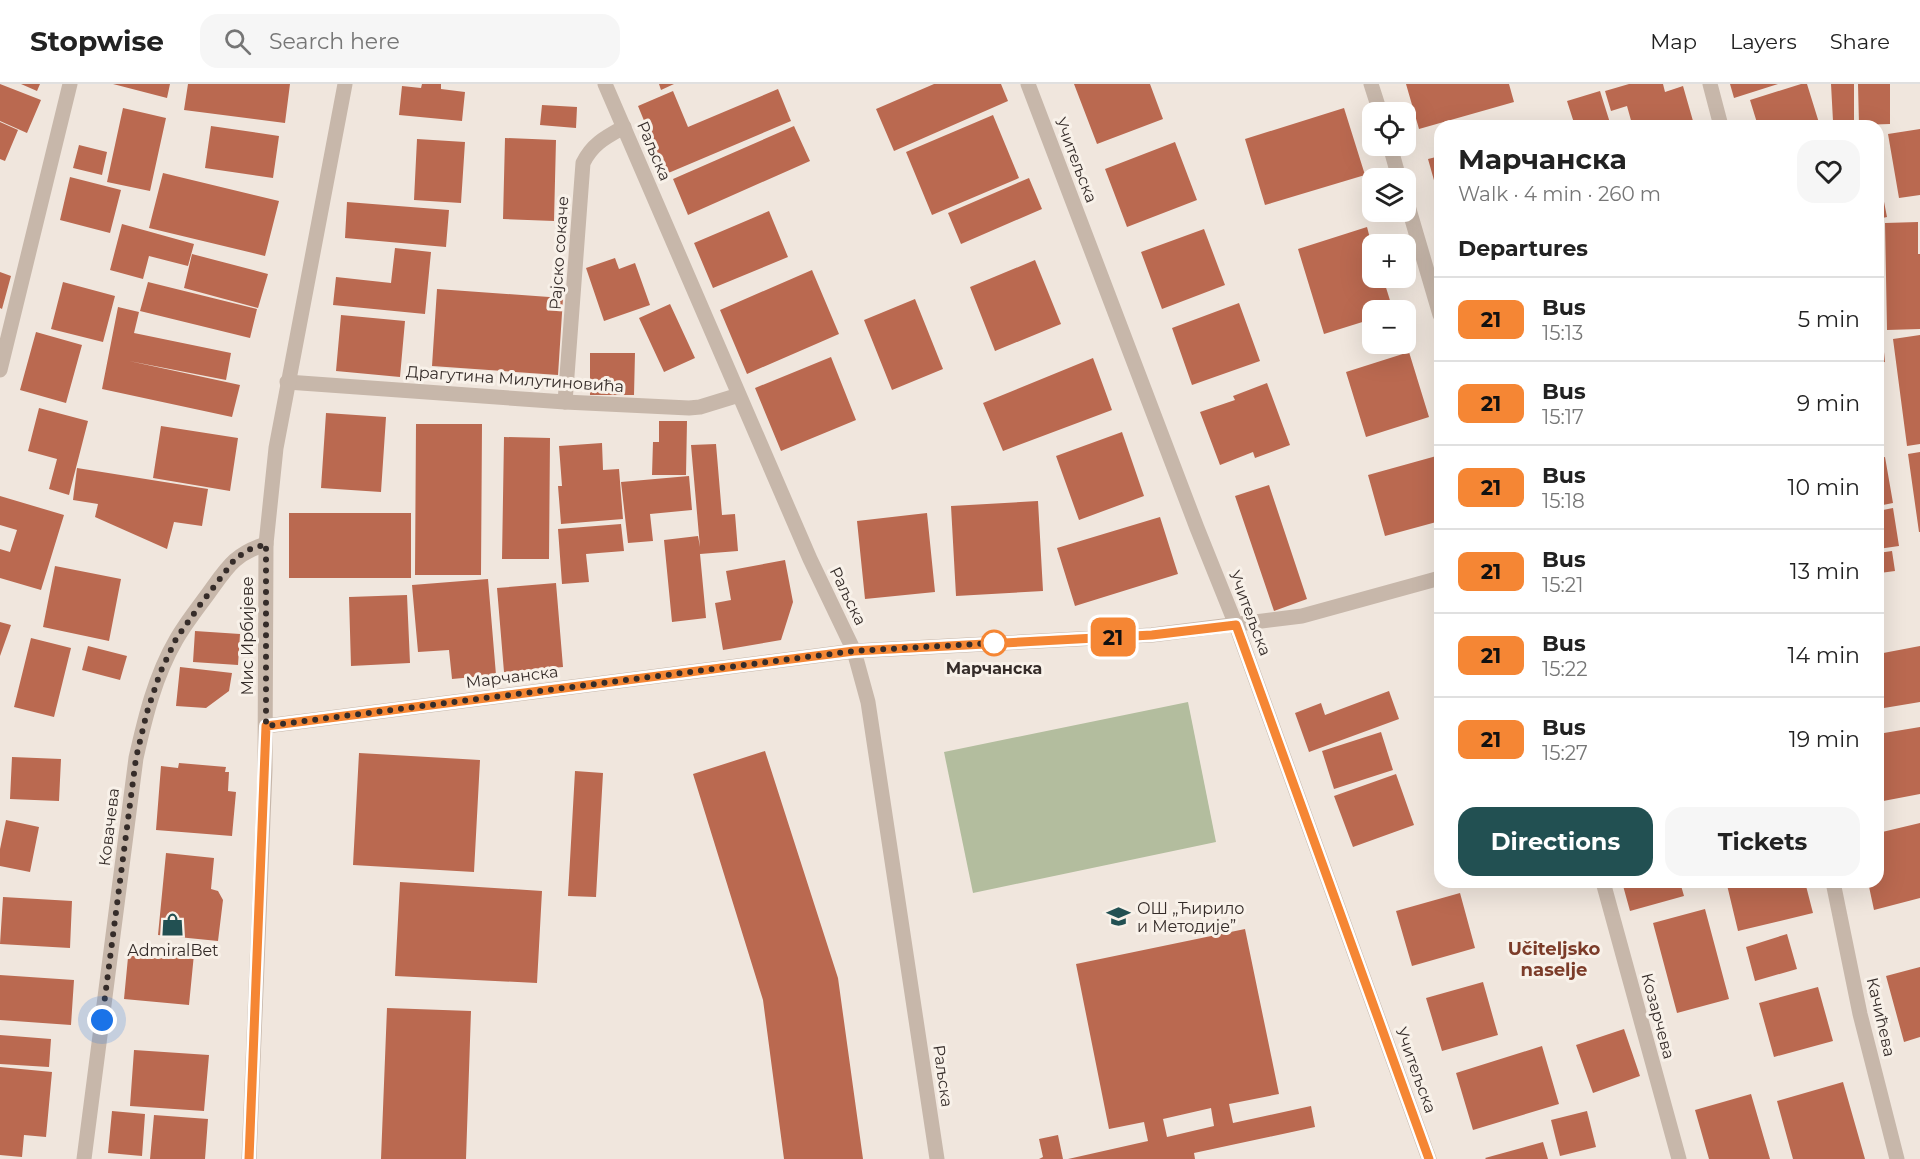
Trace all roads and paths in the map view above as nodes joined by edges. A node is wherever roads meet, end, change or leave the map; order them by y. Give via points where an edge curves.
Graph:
1 (70, 84) edge
2 (345, 84) edge
3 (605, 84) edge
4 (1028, 84) edge
5 (1371, 84) edge
6 (1710, 84) edge
7 (1377, 102) edge
8 (1719, 120) edge
9 (624, 127) junction
10 (1413, 222) edge
11 (1434, 295) edge
12 (0, 370) edge
13 (287, 382) junction
14 (739, 394) junction
15 (566, 402) junction
16 (266, 544) junction
17 (1434, 580) edge
18 (1236, 625) junction
19 (854, 651) junction
20 (266, 726) junction
21 (1605, 888) edge
22 (1834, 888) edge
23 (84, 1159) edge
24 (249, 1159) edge
25 (937, 1159) edge
26 (1429, 1159) edge
27 (1679, 1159) edge
28 (1897, 1159) edge

1 - 12 street
2 - 13 street, Мис Ирбијеве
3 - 9 street, Раљска
4 - 18 street, Учитељска
5 - 7 street
6 - 8 street
9 - 14 street, Раљска
9 - 15 street, Рајско сокаче via 600,140 583,164
10 - 11 street
13 - 15 street, Драгутина Милутиновића
13 - 16 street, Мис Ирбијеве
14 - 15 street, Драгутина Милутиновића via 689,408
14 - 19 street, Раљска
16 - 20 street, Мис Ирбијеве
16 - 23 street, Ковачева via 235,559 200,605 176,639 147,712 136,758
17 - 18 street, Марчанска via 1302,616
18 - 19 street, Марчанска via 1152,635
18 - 26 street, Учитељска
19 - 20 street, Марчанска
19 - 25 street, Раљска via 868,702
20 - 24 street, Мис Ирбијеве
21 - 27 street, Козарчева
22 - 28 street, Качићева via 1860,1014

